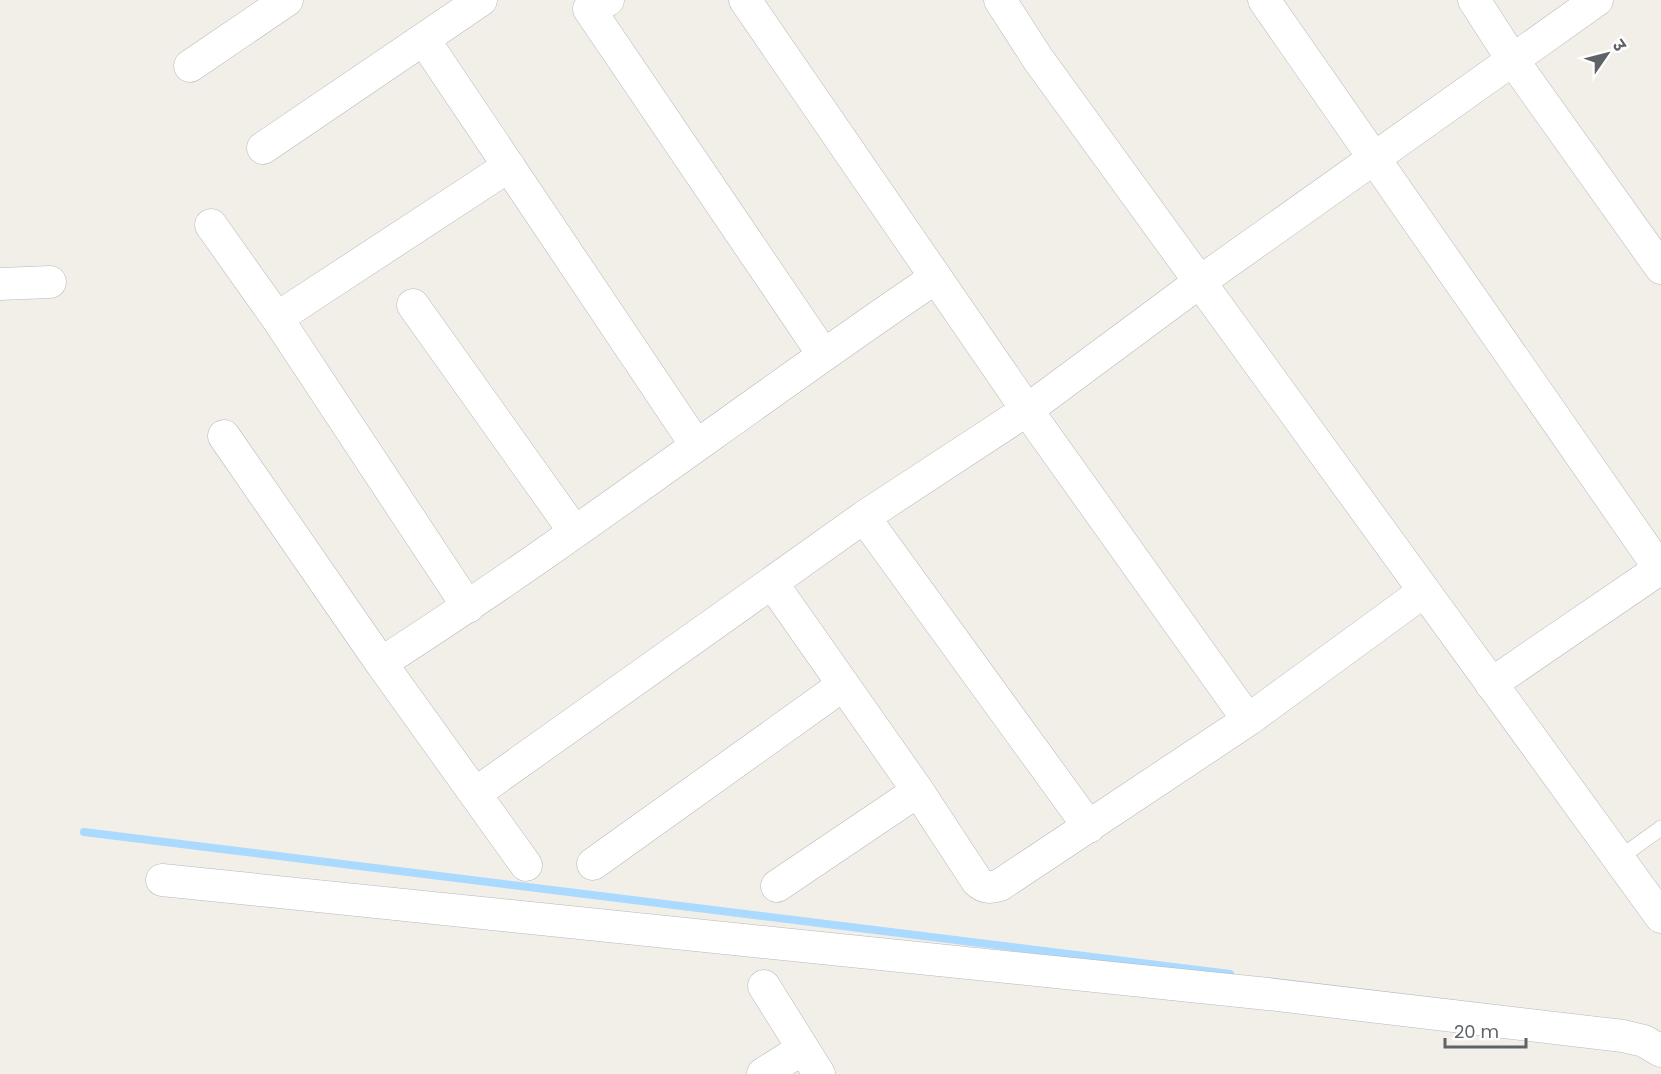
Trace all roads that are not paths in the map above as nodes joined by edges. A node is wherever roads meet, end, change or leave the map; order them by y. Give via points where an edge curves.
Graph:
1 (287, 0) edge
2 (480, 0) edge
3 (745, 0) edge
4 (1000, 0) edge
5 (1474, 0) edge
6 (1597, 0) edge
7 (593, 3) edge
8 (1278, 5) edge
9 (423, 40) junction
10 (1512, 59) junction
11 (190, 66) dead end
12 (263, 148) dead end
13 (1375, 156) junction
14 (509, 166) junction
15 (211, 225) dead end
16 (1661, 268) edge
17 (935, 278) junction
18 (1201, 281) junction
19 (50, 282) dead end
20 (0, 284) edge
21 (413, 306) dead end
22 (277, 318) junction
23 (823, 354) junction
24 (1027, 410) junction
25 (224, 436) dead end
26 (696, 445) junction
27 (864, 517) junction
28 (574, 531) junction
29 (1660, 569) edge
30 (772, 583) junction
31 (1423, 592) junction
32 (468, 607) junction
33 (381, 663) junction
34 (1491, 684) junction
35 (843, 685) junction
36 (1248, 720) junction
37 (918, 791) junction
38 (476, 793) junction
39 (1089, 827) junction
40 (1661, 828) edge
41 (1618, 858) junction
42 (593, 864) dead end
43 (526, 865) dead end
44 (162, 880) dead end
45 (777, 886) dead end
46 (1661, 917) edge
47 (764, 986) dead end
48 (1661, 1051) edge
49 (811, 1061) edge
50 (763, 1074) edge

1 - 11 street
2 - 9 street
3 - 17 street
4 - 18 street via 1038,59
5 - 10 street
6 - 10 street
7 - 23 street
8 - 13 street
9 - 12 street
9 - 14 street
10 - 13 street
10 - 16 street
13 - 18 street
13 - 29 street
14 - 22 street
14 - 26 street
15 - 22 street
17 - 23 street
17 - 24 street
18 - 24 street
18 - 31 street
19 - 20 street
21 - 28 street
22 - 32 street
23 - 26 street
24 - 27 street
24 - 36 street
25 - 33 street
26 - 28 street
27 - 30 street
27 - 39 street
28 - 32 street
29 - 34 street
30 - 35 street
30 - 38 street
31 - 34 street
31 - 36 street
32 - 33 street
33 - 38 street
34 - 41 street
35 - 37 street
35 - 42 street
36 - 39 street
37 - 39 street via 982,886 991,888
37 - 45 street
38 - 43 street
40 - 41 lane
41 - 46 street
44 - 48 street via 1268,994 1623,1036 1644,1041
47 - 49 street
49 - 50 street

